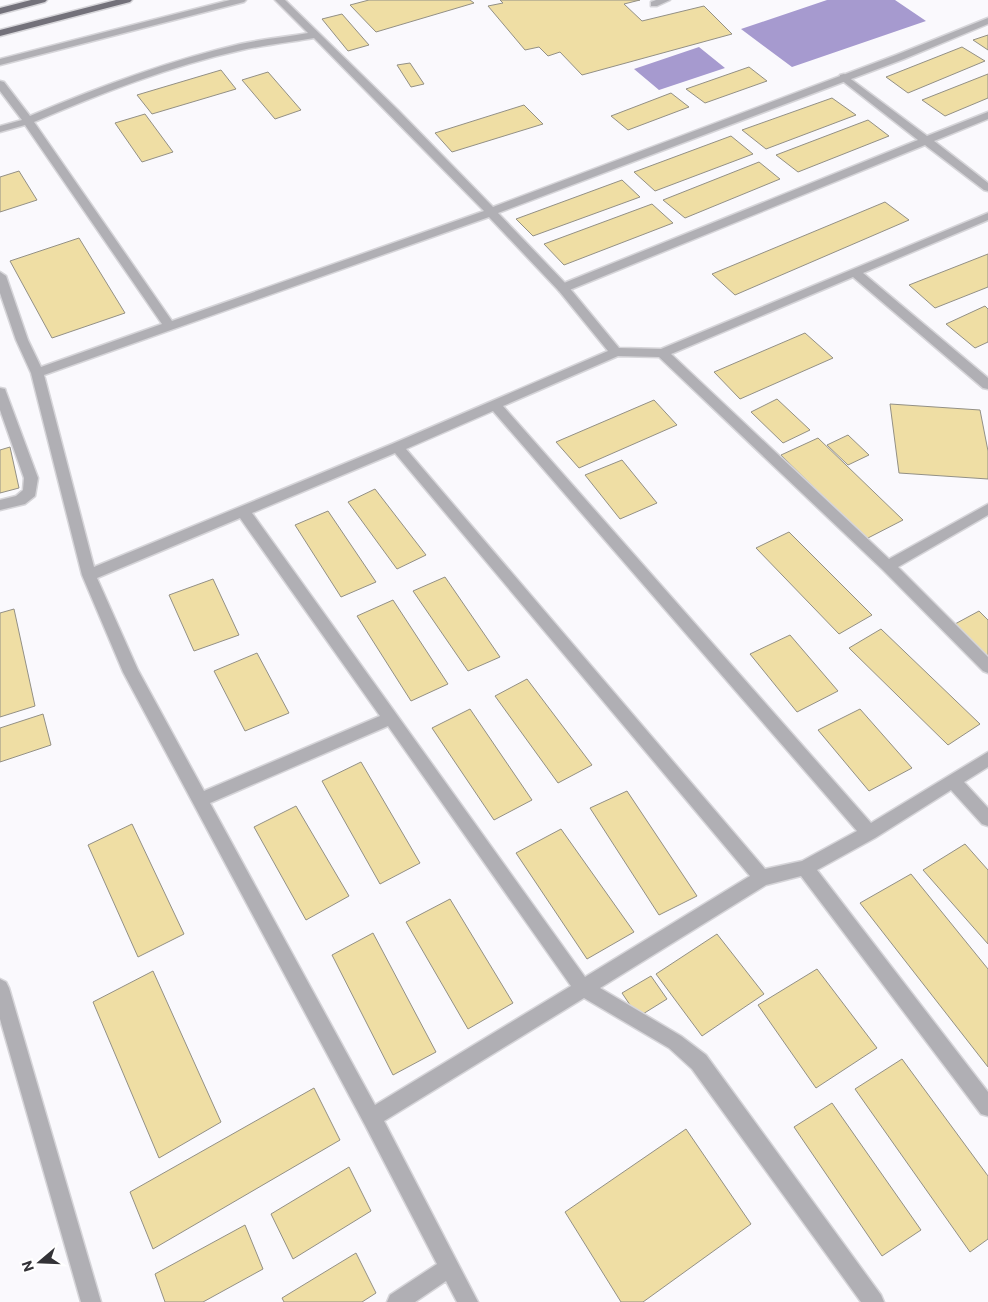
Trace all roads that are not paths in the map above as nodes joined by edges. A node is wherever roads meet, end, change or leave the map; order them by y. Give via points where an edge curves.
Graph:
1 (42, 0) edge
2 (127, 0) edge
3 (241, 0) edge
4 (280, 0) edge
5 (665, 0) edge
6 (28, 2) edge
7 (654, 4) dead end
8 (0, 11) edge
9 (988, 21) edge
10 (0, 33) edge
11 (317, 35) junction
12 (0, 62) edge
13 (844, 77) junction
14 (0, 84) edge
15 (988, 115) edge
16 (28, 121) junction
17 (0, 129) edge
18 (925, 140) junction
19 (988, 188) edge
20 (491, 212) junction
21 (988, 216) edge
22 (854, 272) junction
23 (0, 276) edge
24 (563, 288) junction
25 (169, 325) junction
26 (616, 352) junction
27 (662, 353) junction
28 (37, 373) junction
29 (988, 385) edge
30 (0, 392) edge
31 (494, 404) junction
32 (397, 447) junction
33 (0, 505) edge
34 (988, 509) edge
35 (243, 511) junction
36 (888, 566) junction
37 (89, 574) junction
38 (988, 667) edge
39 (391, 718) junction
40 (988, 759) edge
41 (953, 781) junction
42 (200, 800) junction
43 (988, 819) edge
44 (869, 833) junction
45 (804, 868) junction
46 (762, 878) junction
47 (0, 988) edge
48 (582, 988) junction
49 (3, 1010) edge
50 (988, 1107) edge
51 (372, 1118) junction
52 (450, 1267) junction
53 (91, 1302) edge
54 (397, 1302) edge
55 (468, 1302) edge
56 (874, 1302) edge

1 - 6 main road
2 - 10 main road
3 - 12 street
4 - 11 street
5 - 7 street
6 - 8 main road
9 - 13 street
11 - 16 street via 242,48 165,68 100,90
11 - 20 street
13 - 18 street
13 - 20 street
14 - 16 street
15 - 18 street
16 - 17 street
16 - 25 street
18 - 19 street
18 - 24 street
20 - 24 street
20 - 25 street
21 - 22 street
22 - 27 street
22 - 29 street
23 - 28 street
24 - 26 street
25 - 28 street
26 - 27 street
26 - 31 street
27 - 36 street
28 - 37 street
30 - 33 street via 32,478 30,492 20,500
31 - 32 street
31 - 44 street
32 - 35 street
32 - 46 street
34 - 36 street
35 - 37 street
35 - 39 street
36 - 38 street
37 - 42 street via 132,672
39 - 42 street
39 - 48 street
40 - 41 street
41 - 43 street
41 - 44 street
42 - 51 street
44 - 45 street
45 - 46 street
45 - 50 street
46 - 48 street
47 - 49 street
48 - 51 street
48 - 56 street via 675,1042 699,1062
49 - 53 street
51 - 52 street
52 - 54 street
52 - 55 street

